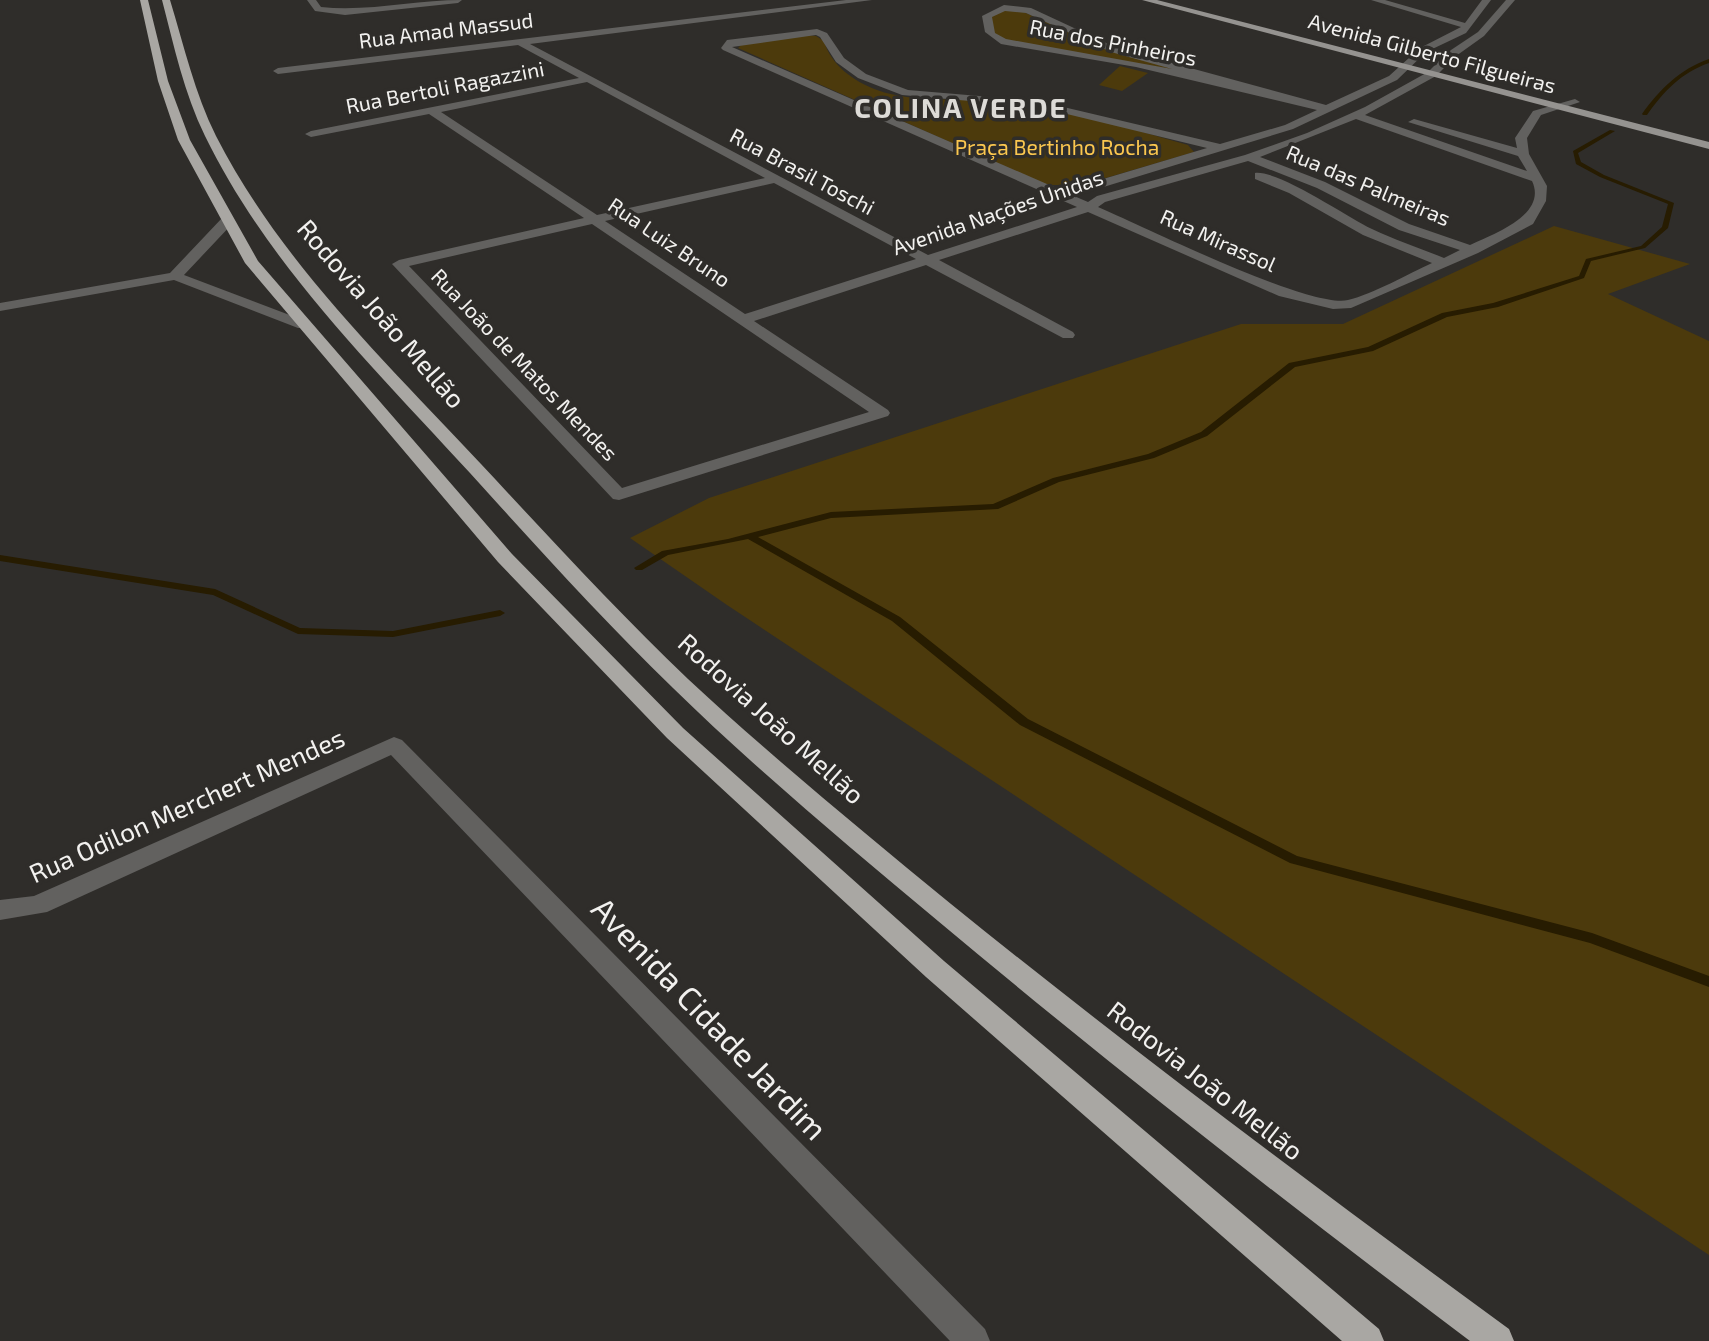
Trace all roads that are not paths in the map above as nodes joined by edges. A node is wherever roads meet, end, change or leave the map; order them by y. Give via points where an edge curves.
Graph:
1 (144, 0) edge
2 (166, 0) edge
3 (311, 0) edge
4 (458, 0) edge
5 (869, 0) edge
6 (1019, 0) edge
7 (1146, 0) edge
8 (1176, 0) edge
9 (1376, 0) edge
10 (1405, 0) edge
11 (1487, 0) edge
12 (1511, 0) edge
13 (1205, 7) junction
14 (1447, 9) dead end
15 (1191, 11) junction
16 (1031, 12) junction
17 (1461, 12) dead end
18 (1475, 15) junction
19 (1496, 19) junction
20 (1466, 26) junction
21 (520, 42) junction
22 (1407, 63) junction
23 (278, 71) dead end
24 (1435, 71) junction
25 (588, 79) junction
26 (1297, 101) junction
27 (1575, 102) junction
28 (1556, 106) junction
29 (1327, 109) junction
30 (1369, 109) junction
31 (431, 110) junction
32 (1355, 115) junction
33 (311, 134) dead end
34 (1709, 135) edge
35 (1709, 146) edge
36 (1221, 148) junction
37 (1523, 154) junction
38 (1249, 157) junction
39 (1228, 163) junction
40 (775, 179) junction
41 (1537, 179) junction
42 (1061, 196) junction
43 (1089, 207) junction
44 (594, 219) junction
45 (228, 220) junction
46 (1473, 250) junction
47 (927, 260) junction
48 (1444, 263) junction
49 (175, 276) junction
50 (0, 307) edge
51 (745, 319) junction
52 (303, 326) junction
53 (1068, 335) dead end
54 (882, 413) joint
55 (394, 745) joint
56 (0, 910) edge
57 (973, 1341) edge
58 (1367, 1341) edge
59 (1497, 1341) edge

1 - 45 highway via 163,81 184,140
2 - 59 highway, Rodovia João Mellão via 187,78 211,136 279,249 544,544 638,640 714,714 974,939 1276,1178
3 - 4 street via 318,9 345,12
5 - 21 street, Rua Amad Massud
6 - 16 street, Rua dos Pinheiros
7 - 15 main road, Avenida Gilberto Filgueiras
8 - 13 main road, Avenida Gilberto Filgueiras
9 - 20 street
10 - 14 street
11 - 18 street, Avenida Nações Unidas
12 - 19 street, Avenida Nações Unidas
13 - 15 main road
13 - 22 main road, Avenida Gilberto Filgueiras
15 - 22 main road, Avenida Gilberto Filgueiras
16 - 26 street, Rua dos Pinheiros via 1114,50
16 - 26 street, Rua dos Pinheiros via 1018,8 993,11 986,16 988,32 1003,42 1136,64
17 - 18 street
18 - 19 street
18 - 20 street, Avenida Nações Unidas
19 - 24 street, Avenida Nações Unidas
20 - 22 street, Avenida Nações Unidas
21 - 23 street, Rua Amad Massud
21 - 25 street, Rua Brasil Toschi
22 - 24 main road, Avenida Gilberto Filgueiras
22 - 29 street, Avenida Nações Unidas via 1393,78
24 - 27 main road, Avenida Gilberto Filgueiras
24 - 28 main road, Avenida Gilberto Filgueiras
24 - 30 street, Avenida Nações Unidas
25 - 31 street, Rua Bertoli Ragazzini
25 - 40 street, Rua Brasil Toschi
26 - 29 street, Rua dos Pinheiros
27 - 28 street
27 - 34 main road, Avenida Gilberto Filgueiras
28 - 35 main road, Avenida Gilberto Filgueiras
28 - 37 street via 1537,113 1521,138
29 - 36 street, Avenida Nações Unidas via 1289,127
30 - 32 street, Avenida Nações Unidas
30 - 37 street
31 - 33 street, Rua Bertoli Ragazzini
31 - 44 street, Rua Luiz Bruno
32 - 38 street, Avenida Nações Unidas
32 - 41 street
36 - 42 street, Avenida Nações Unidas
36 - 42 street via 1038,104 896,90 862,76 840,60 824,35 817,32 730,42 726,48
37 - 41 street
38 - 39 street, Avenida Nações Unidas
38 - 46 street, Rua das Palmeiras via 1321,185 1404,227
39 - 43 street, Avenida Nações Unidas via 1101,199
39 - 48 street, Rua das Palmeiras via 1293,190 1368,232
40 - 44 street
40 - 47 street, Rua Brasil Toschi
41 - 46 street via 1540,201 1528,222
42 - 43 street
43 - 47 street, Avenida Nações Unidas
43 - 48 street, Rua Mirassol via 1284,293 1333,305 1351,304
44 - 51 street, Rua Luiz Bruno
44 - 54 street, Rua João de Matos Mendes via 399,264 619,495
45 - 49 street
45 - 52 highway via 252,263
46 - 48 street
47 - 51 street, Avenida Nações Unidas
47 - 53 street, Rua Brasil Toschi
49 - 50 street
49 - 52 street
51 - 54 street, Rua Luiz Bruno
52 - 58 highway via 505,558 675,733 925,960
55 - 56 street, Rua Odilon Merchert Mendes via 38,905
55 - 57 street, Avenida Cidade Jardim

